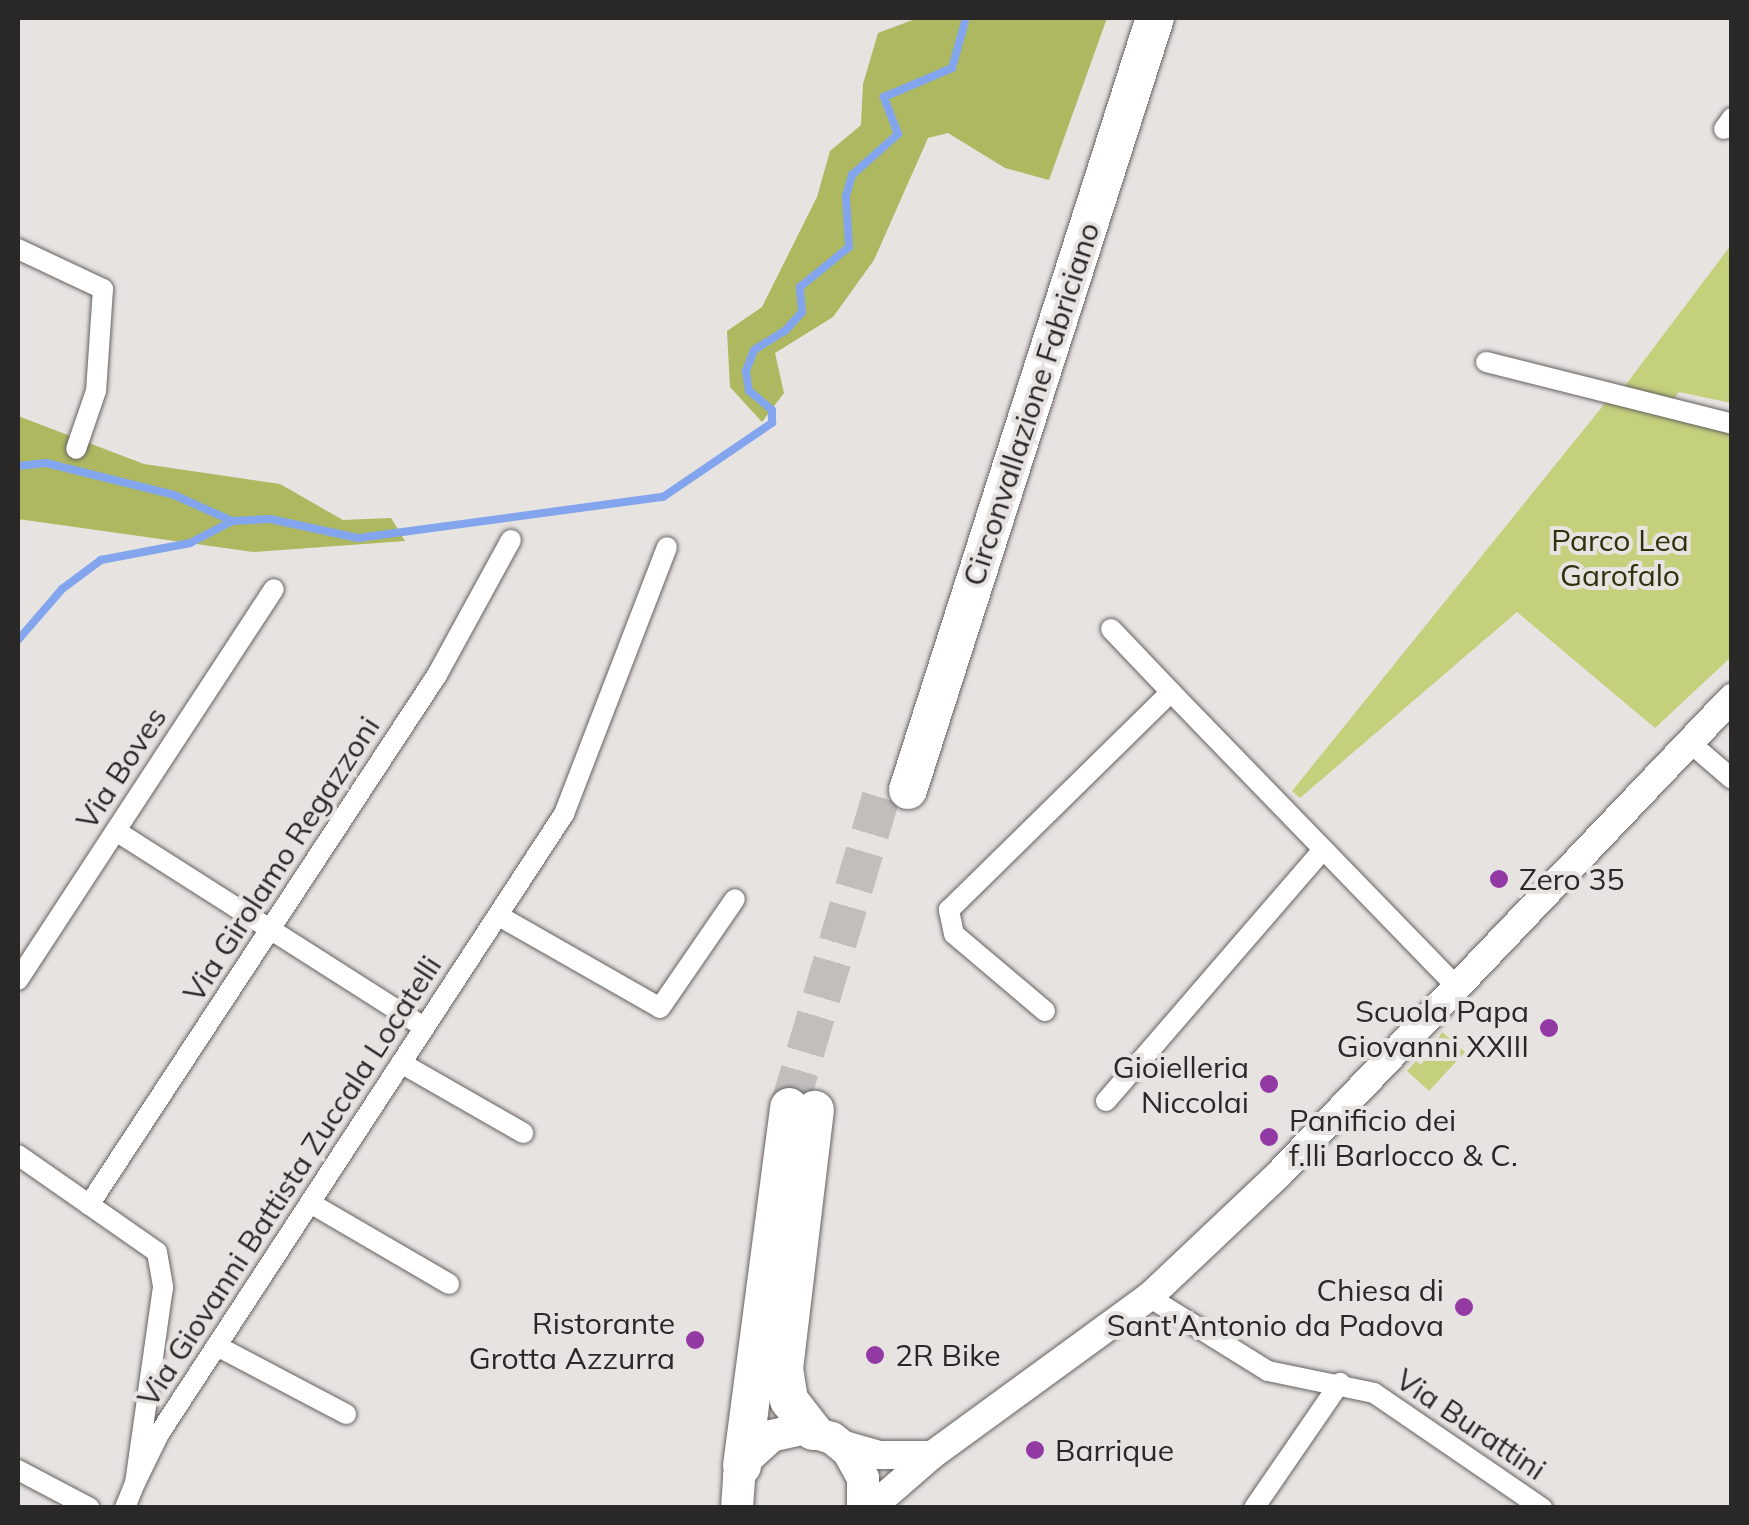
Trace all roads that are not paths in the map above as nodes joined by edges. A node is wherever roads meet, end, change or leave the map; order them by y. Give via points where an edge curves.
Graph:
1 (1130, 18) edge
2 (1154, 18) edge
3 (18, 249) edge
4 (1486, 362) dead end
5 (1732, 424) edge
6 (76, 449) dead end
7 (511, 540) dead end
8 (667, 547) dead end
9 (274, 589) dead end
10 (1111, 629) dead end
11 (1171, 692) junction
12 (1732, 698) edge
13 (1688, 740) junction
14 (1732, 780) edge
15 (116, 831) junction
16 (1322, 850) junction
17 (735, 898) dead end
18 (500, 916) junction
19 (270, 931) junction
20 (18, 980) edge
21 (1456, 986) junction
22 (1045, 1011) dead end
23 (425, 1028) junction
24 (401, 1064) junction
25 (1106, 1102) dead end
26 (523, 1133) dead end
27 (18, 1155) edge
28 (310, 1203) junction
29 (89, 1205) junction
30 (449, 1284) dead end
31 (1149, 1297) junction
32 (217, 1346) junction
33 (1340, 1382) junction
34 (346, 1414) dead end
35 (827, 1437) junction
36 (932, 1455) junction
37 (742, 1466) junction
38 (18, 1470) edge
39 (135, 1483) junction
40 (90, 1508) edge
41 (124, 1508) edge
42 (738, 1508) edge
43 (863, 1508) edge
44 (871, 1508) edge
45 (1254, 1508) edge
46 (1542, 1508) edge

1 - 2 highway, Circonvallazione Fabriciano via 896,786
3 - 6 street via 103,289 96,392
4 - 5 street
7 - 19 street, Via Girolamo Regazzoni via 437,675
8 - 18 street, Via Giovanni Battista Zuccala Locatelli via 564,814
9 - 15 street, Via Boves
10 - 11 street
11 - 16 street
11 - 22 street via 949,910 954,934
12 - 13 street
13 - 14 street
13 - 21 street
15 - 19 street
15 - 20 street, Via Boves
16 - 21 street
16 - 25 street
17 - 18 street via 660,1008
18 - 23 street, Via Giovanni Battista Zuccala Locatelli
19 - 23 street
19 - 29 street, Via Girolamo Regazzoni
21 - 31 street via 1278,1175
23 - 24 street, Via Giovanni Battista Zuccala Locatelli
24 - 26 street
24 - 28 street, Via Giovanni Battista Zuccala Locatelli
27 - 29 street
28 - 30 street
28 - 32 street, Via Giovanni Battista Zuccala Locatelli
29 - 39 street via 157,1252 163,1287
31 - 33 street, Via Burattini via 1268,1371
31 - 36 street
32 - 34 street
32 - 39 street, Via Giovanni Battista Zuccala Locatelli
33 - 45 street
33 - 46 street, Via Burattini via 1374,1393
35 - 36 street via 879,1455
35 - 37 main road via 772,1436
35 - 37 highway via 789,1400 784,1369 802,1108
35 - 43 main road via 863,1478
36 - 44 street
37 - 42 main road
38 - 40 street
39 - 41 street

